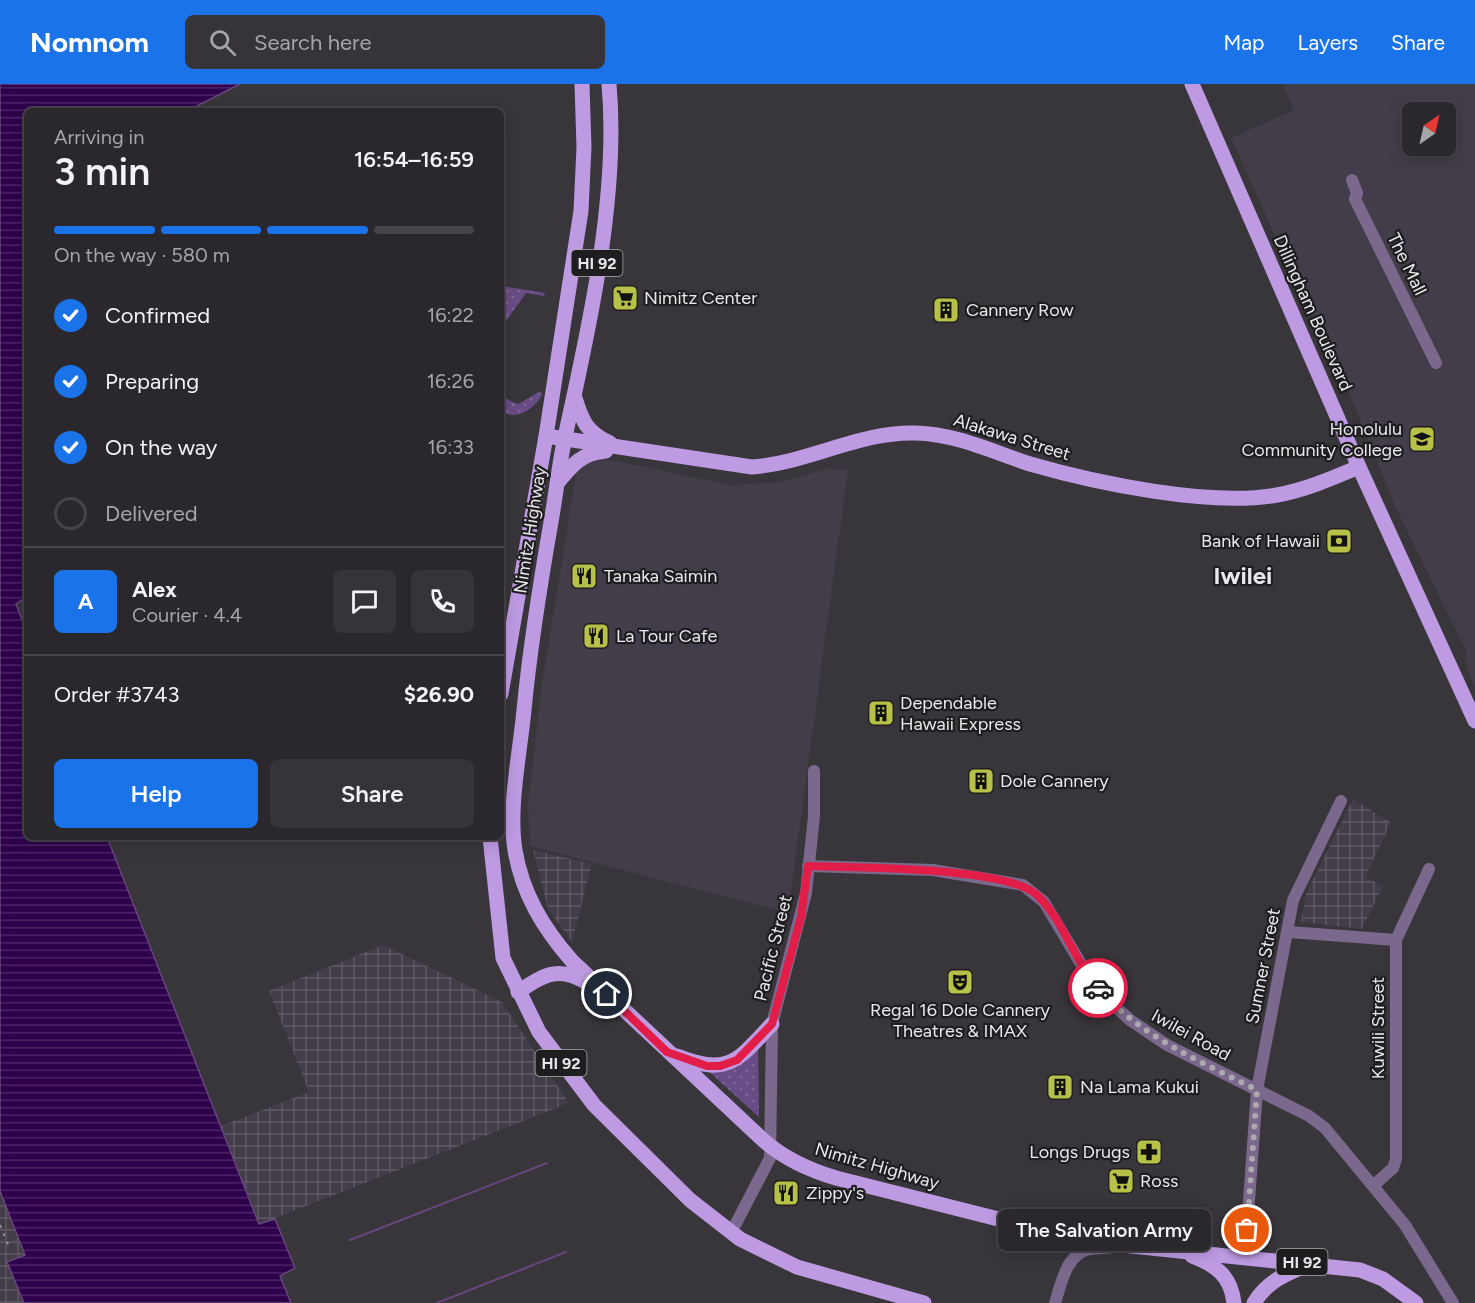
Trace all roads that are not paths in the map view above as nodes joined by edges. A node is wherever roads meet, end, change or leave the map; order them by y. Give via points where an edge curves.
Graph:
1 (582, 84) edge
2 (609, 84) edge
3 (1192, 84) edge
4 (1352, 180) dead end
5 (1436, 363) dead end
6 (575, 396) junction
7 (546, 436) junction
8 (564, 440) junction
9 (623, 449) junction
10 (1359, 466) junction
11 (557, 483) junction
12 (504, 677) edge
13 (1475, 721) edge
14 (814, 771) dead end
15 (1341, 801) dead end
16 (490, 840) edge
17 (808, 866) junction
18 (1429, 869) dead end
19 (1289, 932) junction
20 (1396, 940) junction
21 (518, 992) junction
22 (607, 994) junction
23 (772, 1024) junction
24 (667, 1052) junction
25 (1257, 1090) junction
26 (1276, 1099) junction
27 (1256, 1111) junction
28 (771, 1148) junction
29 (1374, 1185) junction
30 (731, 1233) junction
31 (1122, 1245) junction
32 (1178, 1251) junction
33 (1245, 1256) junction
34 (1311, 1263) junction
35 (1057, 1301) edge
36 (924, 1303) edge
37 (1234, 1303) edge
38 (1254, 1303) edge
39 (1416, 1303) edge
40 (1453, 1303) edge

1 - 7 main road, Nimitz Highway / HI 92 via 581,211
2 - 6 main road, Nimitz Highway / HI 92 via 610,150 605,208
3 - 10 main road, Dillingham Boulevard
4 - 5 street, The Mall via 1355,199
6 - 8 main road, Nimitz Highway / HI 92
6 - 9 main road via 581,419 590,431
7 - 8 main road, Alakawa Street
7 - 12 main road, Nimitz Highway / HI 92
8 - 9 main road, Alakawa Street
8 - 11 main road, Nimitz Highway / HI 92
9 - 10 main road, Alakawa Street via 752,467 786,463 874,437 917,433 950,437 1091,481 1231,498 1286,493
9 - 11 main road via 589,452 576,460
10 - 13 main road, Dillingham Boulevard
11 - 22 main road, Nimitz Highway / HI 92 via 527,682 514,839 523,882 546,930
14 - 17 street, Pacific Street via 815,807
15 - 19 street, Sumner Street via 1296,891
16 - 21 main road, HI 92 via 501,947
17 - 23 street, Pacific Street via 801,917
17 - 25 street, Iwilei Road via 933,870 1023,885 1044,902 1086,972 1118,1010 1167,1045
18 - 20 street, Kuwili Street
19 - 20 street
19 - 25 street, Sumner Street
20 - 29 street, Kuwili Street via 1395,1159 1393,1168
21 - 22 main road via 537,979 558,973 577,976
21 - 30 main road, HI 92 via 546,1042 594,1105 690,1200
22 - 24 main road, Nimitz Highway / HI 92
23 - 24 main road via 746,1053 726,1065 697,1064
23 - 28 street, Pacific Street
24 - 28 main road, Nimitz Highway / HI 92
25 - 26 street, Iwilei Road
25 - 27 street, Sumner Street
26 - 27 street
26 - 29 street, Iwilei Road via 1325,1128
27 - 33 street, Sumner Street
28 - 30 street, Pacific Street via 770,1158
28 - 31 main road, Nimitz Highway / HI 92 via 805,1167 836,1178 1042,1231
29 - 40 street, Iwilei Road via 1405,1225
30 - 36 main road, HI 92 via 797,1267
31 - 32 main road, Nimitz Highway / HI 92
31 - 35 street via 1090,1249 1077,1255 1068,1266
32 - 33 main road, Nimitz Highway / HI 92
32 - 37 main road via 1217,1267 1233,1289
33 - 34 main road, Nimitz Highway / HI 92
34 - 38 main road via 1277,1278
34 - 39 main road, Nimitz Highway / HI 92 via 1372,1274

